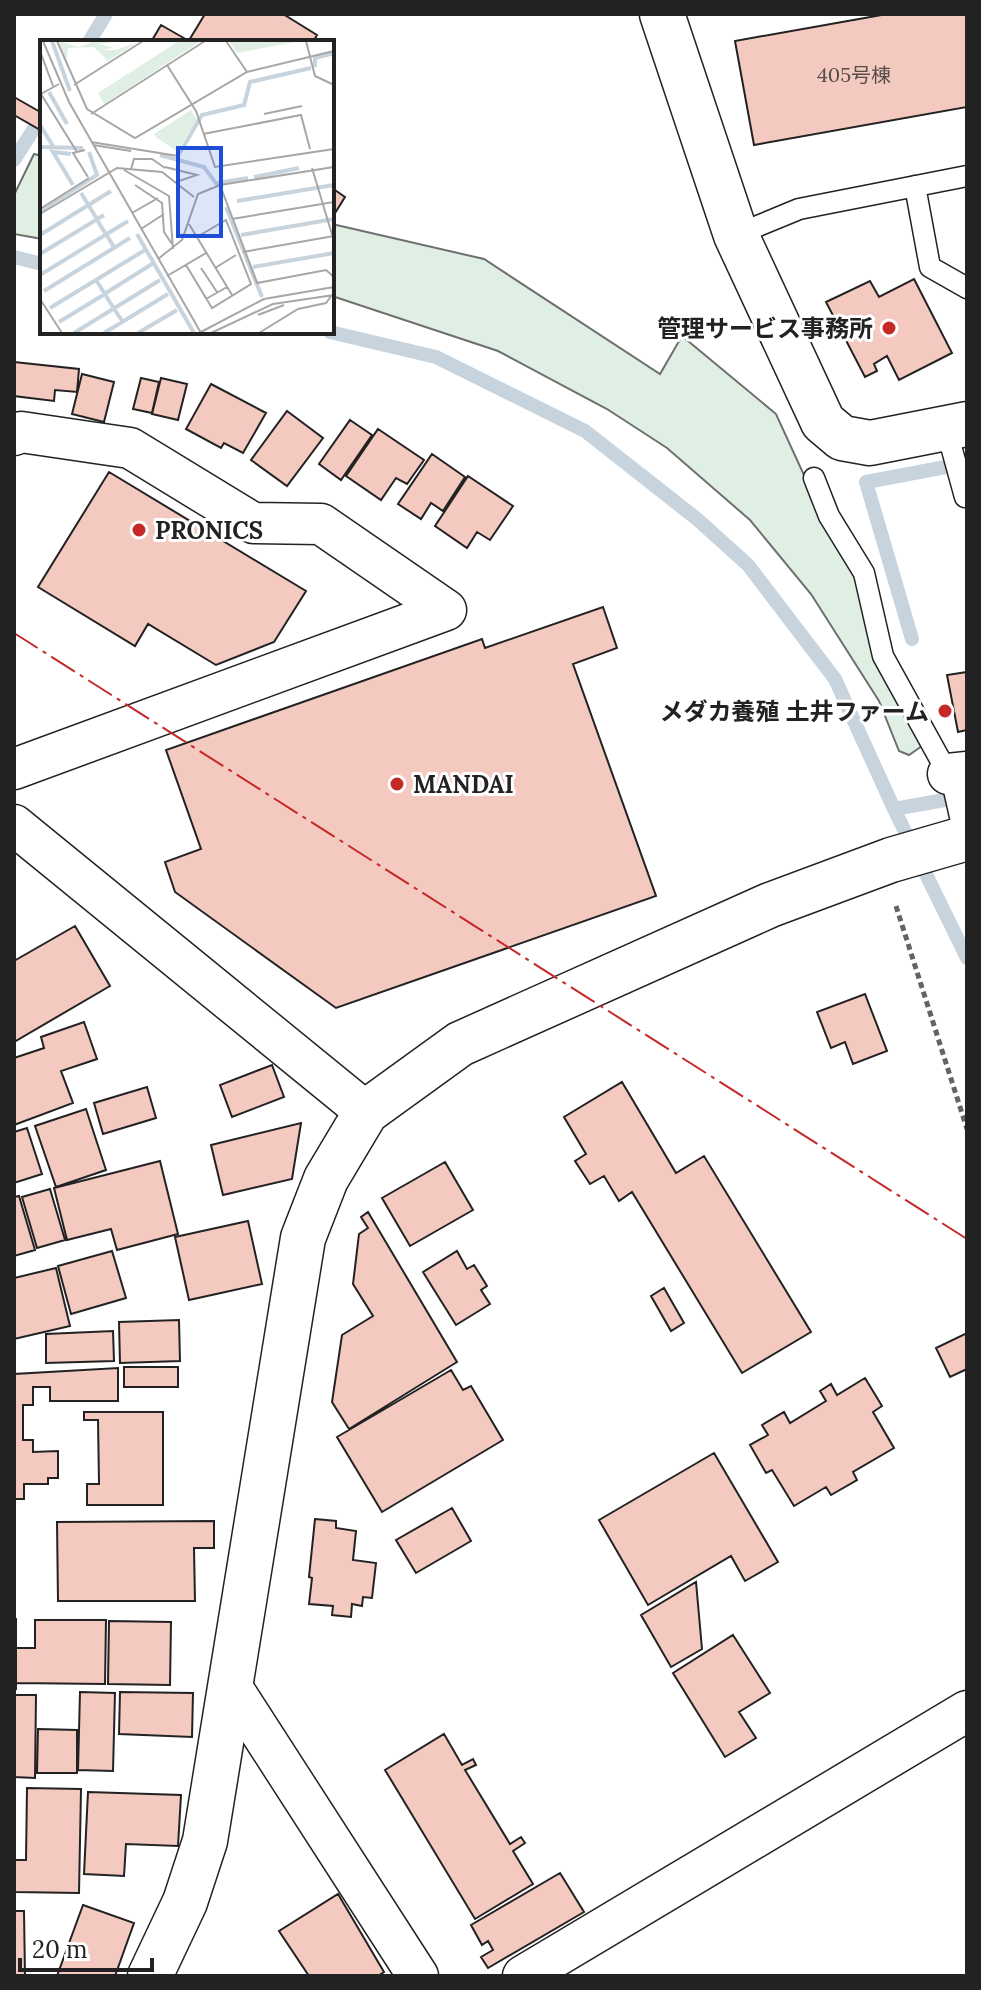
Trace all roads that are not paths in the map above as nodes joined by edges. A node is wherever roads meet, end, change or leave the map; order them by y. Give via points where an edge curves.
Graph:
1 (662, 14) edge
2 (967, 176) edge
3 (915, 186) junction
4 (736, 235) junction
5 (967, 288) edge
6 (954, 432) edge
7 (14, 435) edge
8 (814, 478) dead end
9 (965, 497) dead end
10 (14, 769) edge
11 (956, 776) edge
12 (14, 825) edge
13 (960, 836) edge
14 (366, 1112) junction
15 (231, 1686) junction
16 (967, 1711) edge
17 (150, 1976) edge
18 (418, 1976) edge
19 (523, 1976) edge

1 - 4 street
2 - 3 lane
3 - 4 lane via 799,209
3 - 5 lane via 930,267
4 - 6 street via 823,422 842,438 870,443
6 - 9 lane
7 - 10 street via 130,448 253,523 321,524 446,610
8 - 11 lane via 829,516 864,573 883,656
11 - 13 lane
12 - 14 street
13 - 14 street via 757,910 460,1044
14 - 15 street via 326,1179 303,1238
15 - 17 street via 205,1841 185,1902
15 - 18 street
16 - 19 street

